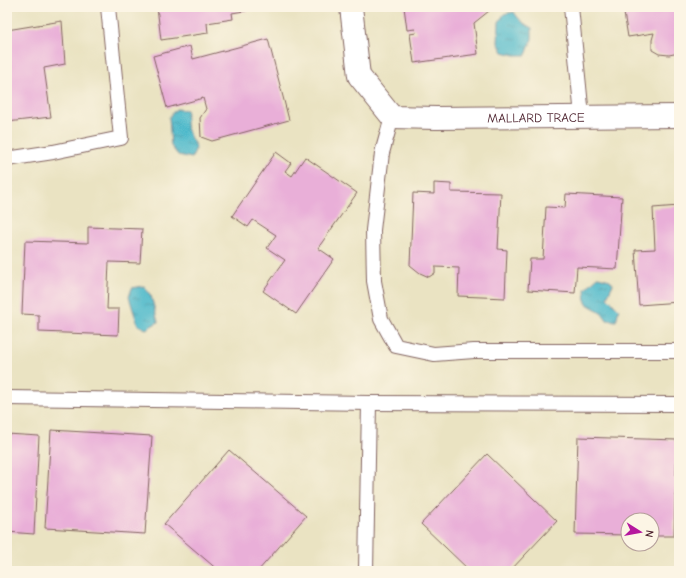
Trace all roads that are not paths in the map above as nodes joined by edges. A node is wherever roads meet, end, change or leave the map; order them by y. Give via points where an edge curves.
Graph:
1 (108, 7) edge
2 (351, 7) edge
3 (571, 7) edge
4 (582, 116) junction
5 (679, 116) edge
6 (392, 117) junction
7 (7, 159) edge
8 (679, 351) edge
9 (7, 398) edge
10 (369, 403) junction
11 (679, 404) edge
12 (366, 571) edge

1 - 7 lane via 121,138
2 - 6 street via 359,76
3 - 4 lane
4 - 5 street, MALLARD TRACE
4 - 6 street, MALLARD TRACE
6 - 8 lane via 382,153 373,230 374,282 380,319 396,346 434,354 474,351
9 - 10 lane
10 - 11 lane
10 - 12 lane

